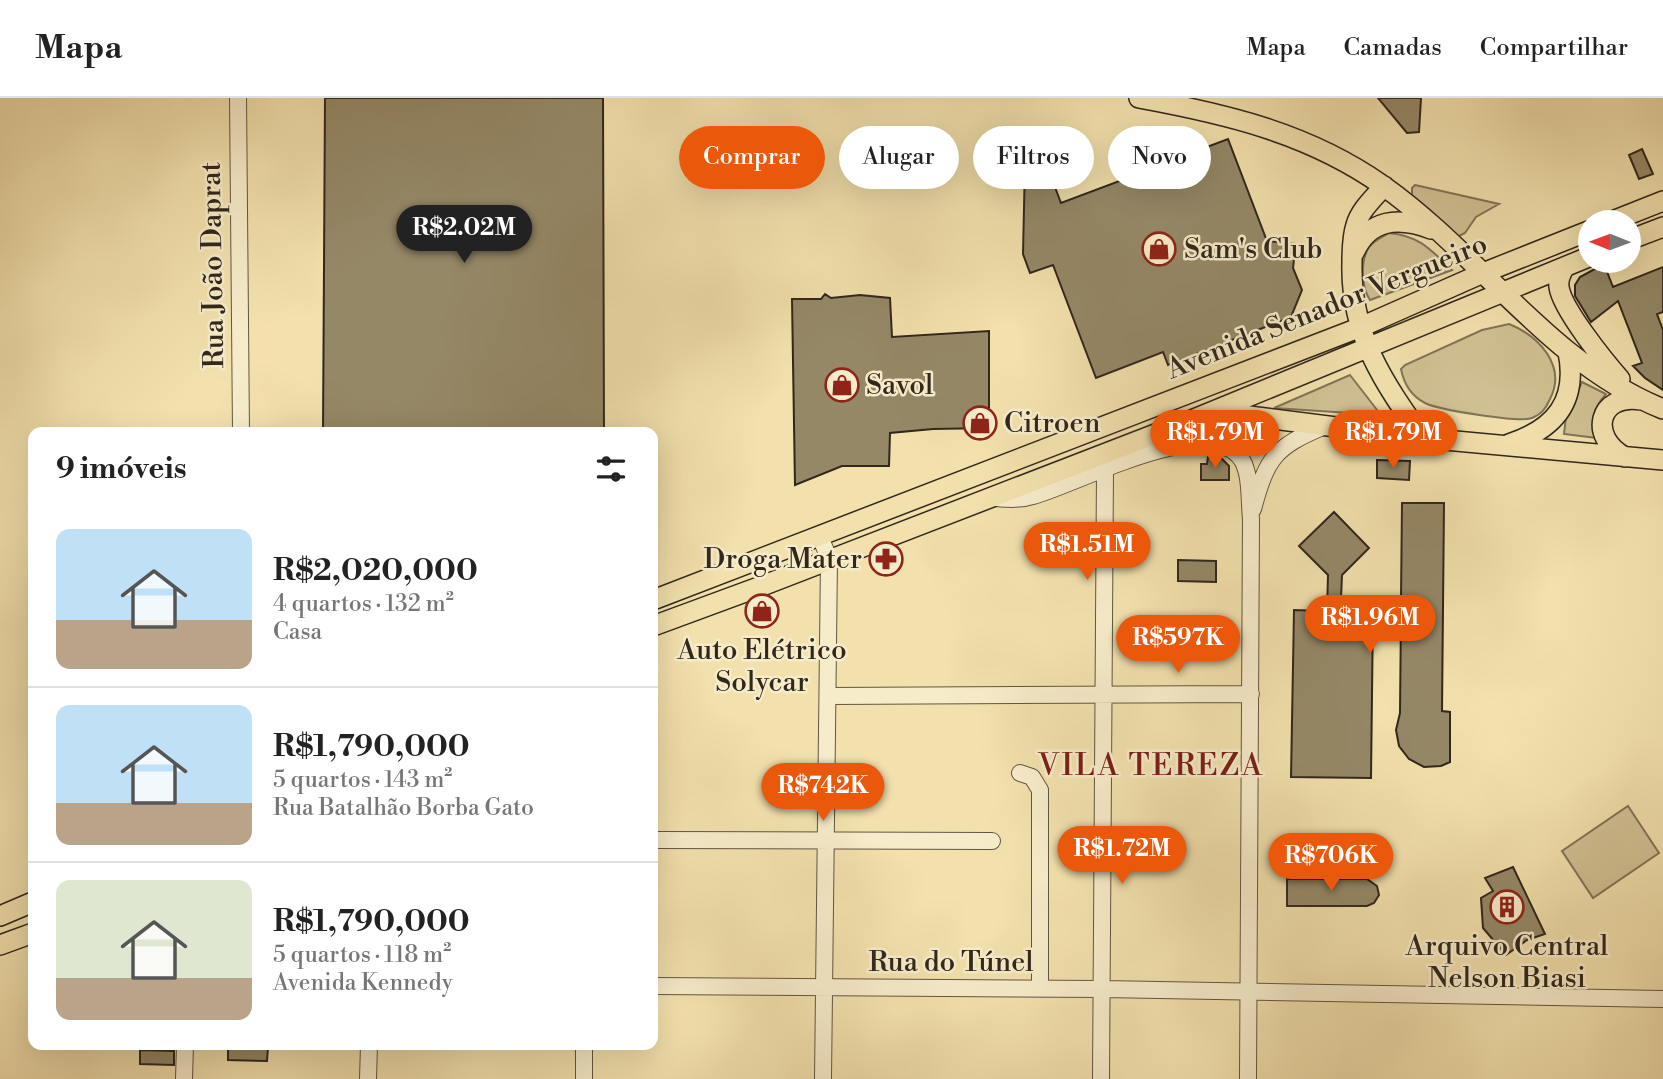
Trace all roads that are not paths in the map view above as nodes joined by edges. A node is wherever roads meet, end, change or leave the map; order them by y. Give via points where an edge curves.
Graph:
1 (238, 98) edge
2 (1139, 98) edge
3 (1384, 186) junction
4 (1663, 201) edge
5 (1640, 210) edge
6 (1663, 227) edge
7 (1439, 232) junction
8 (1578, 235) edge
9 (1642, 235) edge
10 (1352, 259) junction
11 (1578, 262) edge
12 (1565, 267) junction
13 (1483, 273) junction
14 (1502, 292) junction
15 (1361, 327) junction
16 (1367, 348) junction
17 (1568, 352) junction
18 (1638, 398) junction
19 (1663, 409) edge
20 (1189, 421) junction
21 (1325, 426) junction
22 (241, 427) edge
23 (1423, 438) junction
24 (1508, 444) junction
25 (1626, 457) junction
26 (1663, 460) edge
27 (1105, 470) junction
28 (986, 498) junction
29 (1251, 519) junction
30 (820, 537) junction
31 (829, 558) junction
32 (658, 598) edge
33 (658, 624) edge
34 (1106, 693) junction
35 (1251, 694) junction
36 (829, 696) junction
37 (1020, 773) dead end
38 (658, 840) edge
39 (826, 841) junction
40 (992, 841) dead end
41 (28, 904) edge
42 (0, 916) edge
43 (28, 935) edge
44 (0, 945) edge
45 (658, 986) edge
46 (823, 987) junction
47 (1040, 988) junction
48 (1103, 989) junction
49 (1250, 992) junction
50 (1663, 999) edge
51 (184, 1050) edge
52 (369, 1050) edge
53 (584, 1050) edge
54 (184, 1079) edge
55 (368, 1079) edge
56 (584, 1079) edge
57 (822, 1079) edge
58 (1101, 1079) edge
59 (1248, 1079) edge

1 - 22 street, Rua João Daprat
2 - 3 main road via 1264,126 1337,158
3 - 7 main road
3 - 10 main road via 1358,220
4 - 5 main road
6 - 9 main road
7 - 10 main road via 1413,223 1382,224 1362,238
7 - 13 main road
8 - 13 main road, Avenida Senador Vergueiro
10 - 15 main road via 1354,301
11 - 12 main road, Avenida Senador Vergueiro
12 - 14 main road, Avenida Senador Vergueiro
12 - 18 main road via 1559,284 1563,300 1597,351
13 - 14 main road
13 - 15 main road, Avenida Senador Vergueiro
14 - 16 main road, Avenida Senador Vergueiro
14 - 17 main road
15 - 16 main road
15 - 30 main road, Avenida Senador Vergueiro
16 - 20 main road, Avenida Senador Vergueiro
16 - 23 main road
17 - 18 main road
17 - 24 main road via 1571,382 1561,410 1539,431
18 - 19 main road
18 - 25 main road via 1617,402 1602,421 1606,441
20 - 21 main road via 1249,416
20 - 28 main road, Avenida Senador Vergueiro
21 - 23 main road
21 - 29 street via 1275,454
23 - 24 main road
24 - 25 main road
25 - 26 main road
27 - 28 street via 1032,497
27 - 29 street via 1183,444 1217,445 1242,460
27 - 34 street
28 - 31 main road, Avenida Senador Vergueiro
29 - 35 street
30 - 31 street
30 - 32 main road, Avenida Senador Vergueiro
31 - 33 main road, Avenida Senador Vergueiro
31 - 36 street
34 - 35 street
34 - 36 street
34 - 48 street
35 - 49 street
36 - 39 street
37 - 47 street via 1032,777 1040,790
38 - 39 street
39 - 40 street
39 - 46 street
41 - 42 main road
43 - 44 main road
45 - 46 street, Rua do Túnel
46 - 47 street, Rua do Túnel
46 - 57 street
47 - 48 street, Rua do Túnel
48 - 49 street, Rua do Túnel
48 - 58 street
49 - 50 street, Rua do Túnel
49 - 59 street
51 - 54 street
52 - 55 street
53 - 56 street

